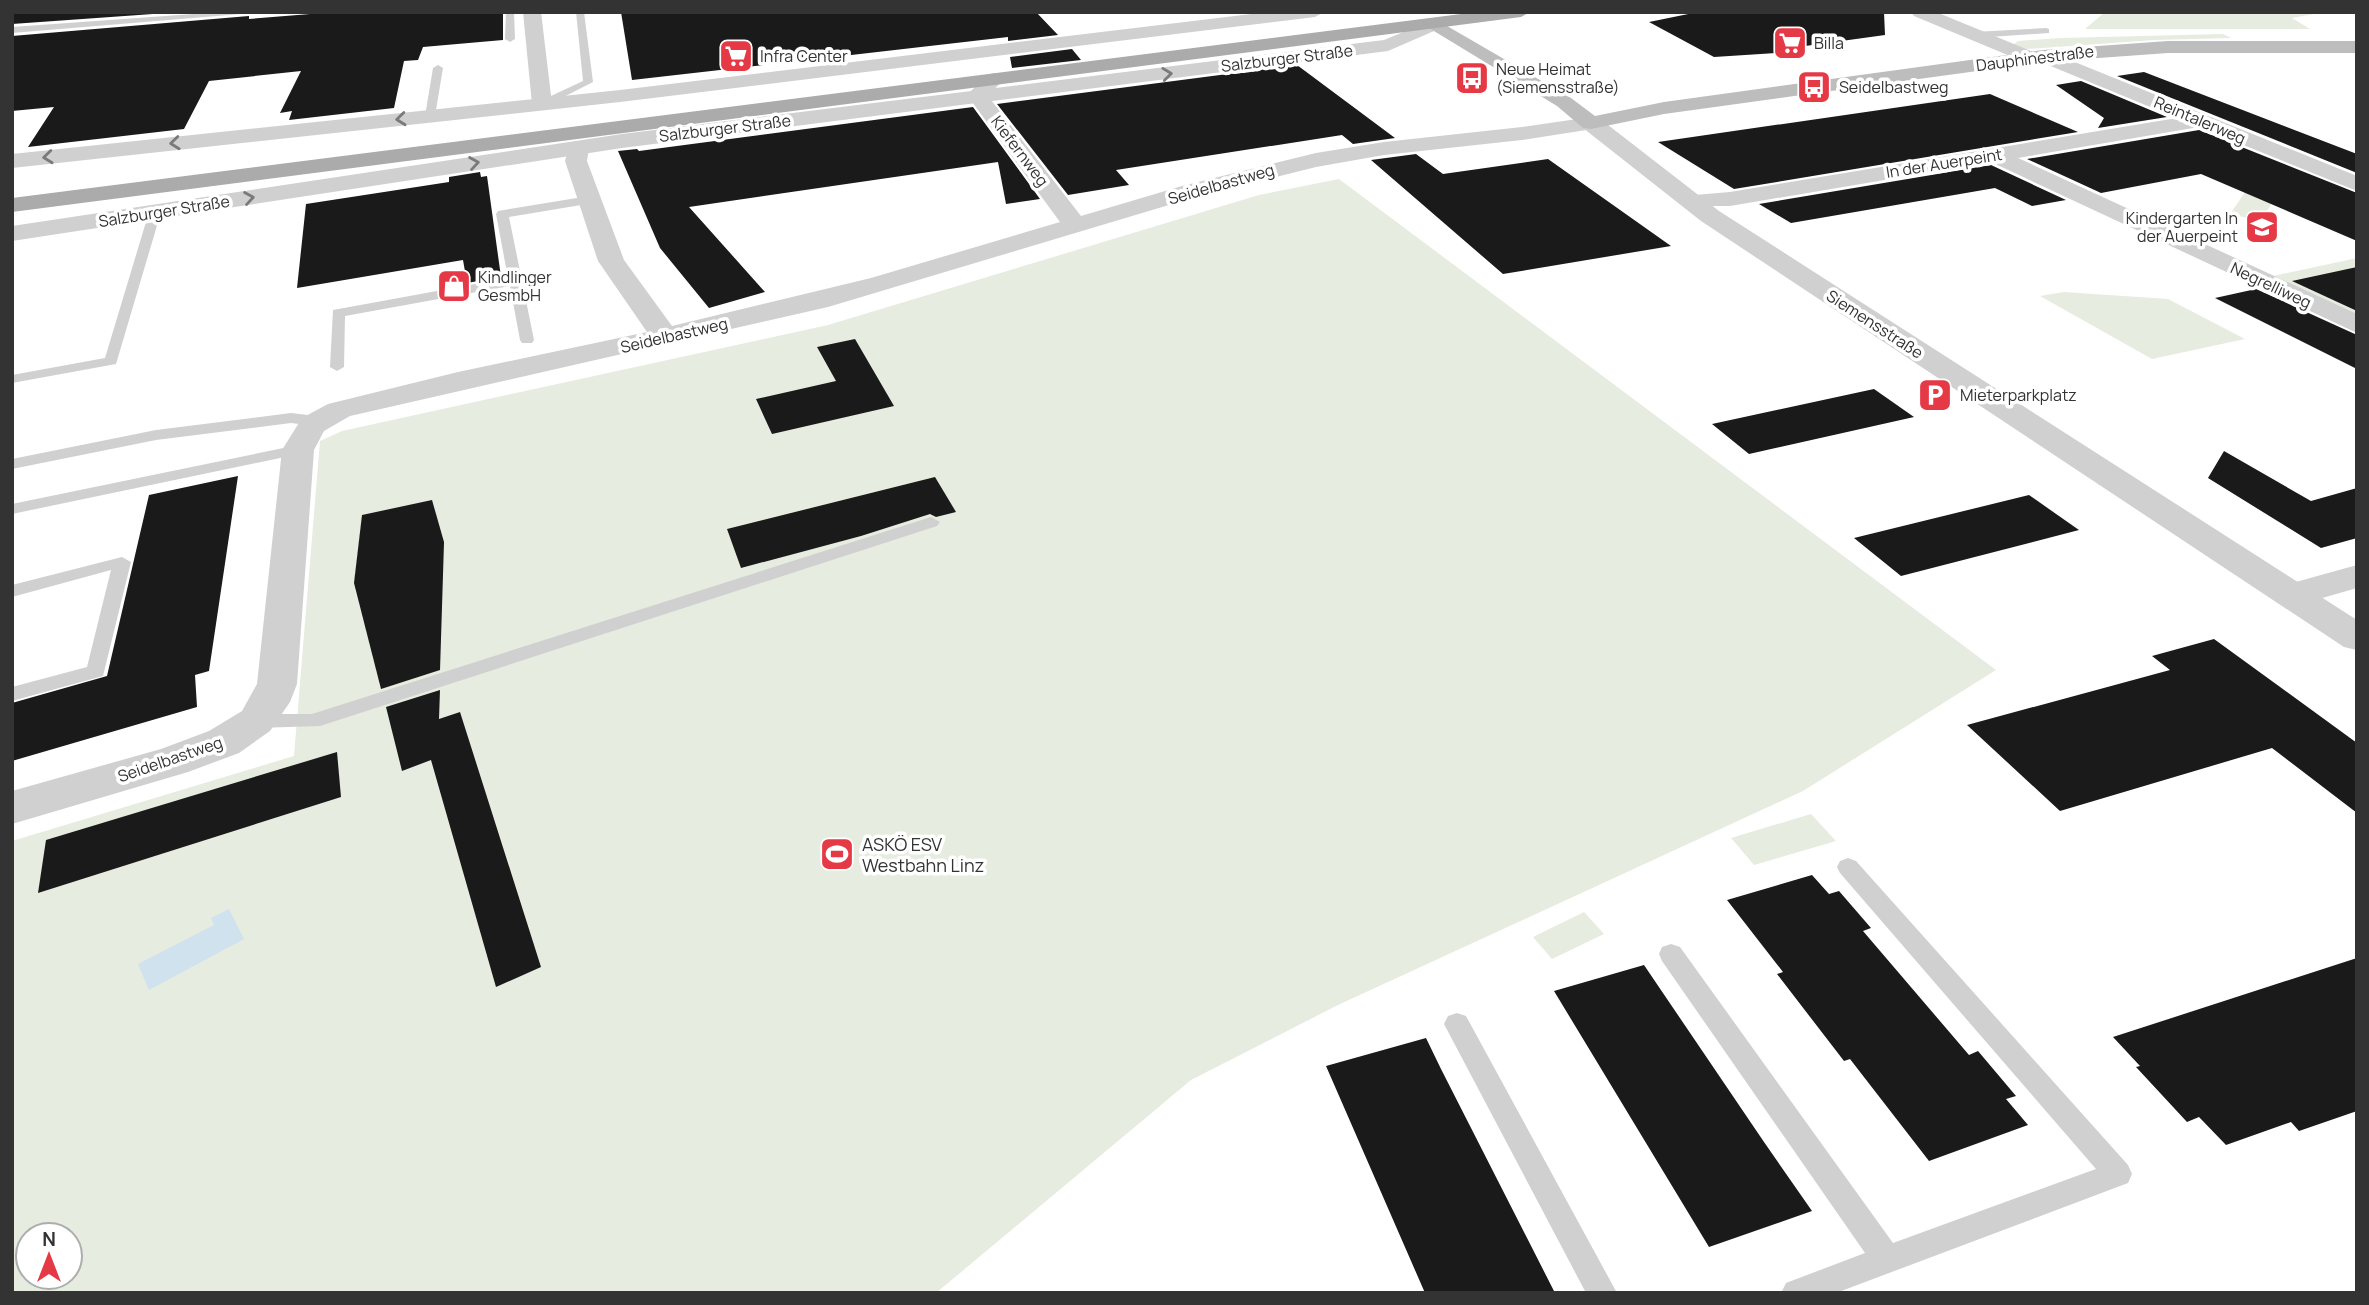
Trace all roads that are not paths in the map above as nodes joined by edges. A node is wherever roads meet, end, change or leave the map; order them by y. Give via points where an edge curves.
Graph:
1 (262, 12) edge
2 (510, 12) edge
3 (532, 12) edge
4 (580, 12) edge
5 (1315, 12) edge
6 (1415, 12) edge
7 (1521, 12) edge
8 (1920, 12) edge
9 (219, 14) edge
10 (1435, 24) junction
11 (12, 30) edge
12 (2046, 31) dead end
13 (1974, 35) junction
14 (510, 39) dead end
15 (2357, 47) edge
16 (2036, 57) junction
17 (439, 68) dead end
18 (994, 79) junction
19 (977, 95) junction
20 (542, 104) junction
21 (429, 116) junction
22 (2197, 121) junction
23 (1591, 123) junction
24 (578, 148) junction
25 (1994, 155) junction
26 (12, 161) edge
27 (2357, 184) edge
28 (12, 189) edge
29 (589, 200) junction
30 (1691, 201) junction
31 (12, 205) edge
32 (155, 212) junction
33 (1076, 226) junction
34 (12, 234) edge
35 (516, 281) junction
36 (2357, 325) edge
37 (664, 337) junction
38 (527, 340) dead end
39 (337, 367) dead end
40 (12, 379) edge
41 (307, 435) junction
42 (12, 464) edge
43 (12, 509) edge
44 (931, 522) dead end
45 (2357, 576) edge
46 (12, 591) edge
47 (2291, 595) junction
48 (2357, 638) edge
49 (12, 695) edge
50 (256, 721) junction
51 (12, 808) edge
52 (1849, 867) dead end
53 (1671, 954) dead end
54 (1457, 1024) dead end
55 (1887, 1259) junction
56 (1810, 1291) edge
57 (1602, 1293) edge

1 - 9 lane
2 - 14 lane
3 - 20 street
4 - 20 lane via 588,82
5 - 20 street
6 - 10 street
6 - 28 main road, Salzburger Straße
7 - 10 main road, Salzburger Straße
8 - 13 street
9 - 11 lane
10 - 18 main road, Salzburger Straße
19 -> 10 street, Salzburger Straße via 1388,45
10 - 23 main road, Siemensstraße
12 - 13 lane
13 - 16 street
15 - 16 main road, Dauphinestraße via 2168,47
16 - 22 street, Reintalerweg
16 - 23 main road, Dauphinestraße via 1675,107
17 - 21 lane
18 - 19 street
18 - 31 main road, Salzburger Straße
19 - 24 street, Salzburger Straße
19 - 33 street, Kiefernweg
20 - 21 street
21 -> 26 street
22 - 25 street, In der Auerpeint
22 - 27 street, Reintalerweg
23 - 30 street, Siemensstraße
23 - 33 street, Seidelbastweg via 1320,159
24 - 29 street via 576,161
32 -> 24 street, Salzburger Straße
25 - 30 street, In der Auerpeint via 1730,199
25 - 36 street, Negrelliweg
29 - 35 lane via 502,214
29 - 37 street via 611,261
30 - 47 street, Siemensstraße
32 - 34 street, Salzburger Straße
32 - 40 lane via 111,361
33 - 37 street, Seidelbastweg via 872,286
35 - 38 lane
35 - 39 lane via 338,313
37 - 41 street, Seidelbastweg via 339,410
41 - 42 lane via 291,418 156,435
41 - 43 lane
41 - 50 street, Seidelbastweg via 277,684
44 - 50 lane via 313,721
45 - 47 street
46 - 49 lane via 122,562 96,671
47 - 48 street, Siemensstraße
50 - 51 street, Seidelbastweg via 224,742 173,761
52 - 55 lane via 2118,1174
53 - 55 lane
54 - 57 lane
55 - 56 lane

